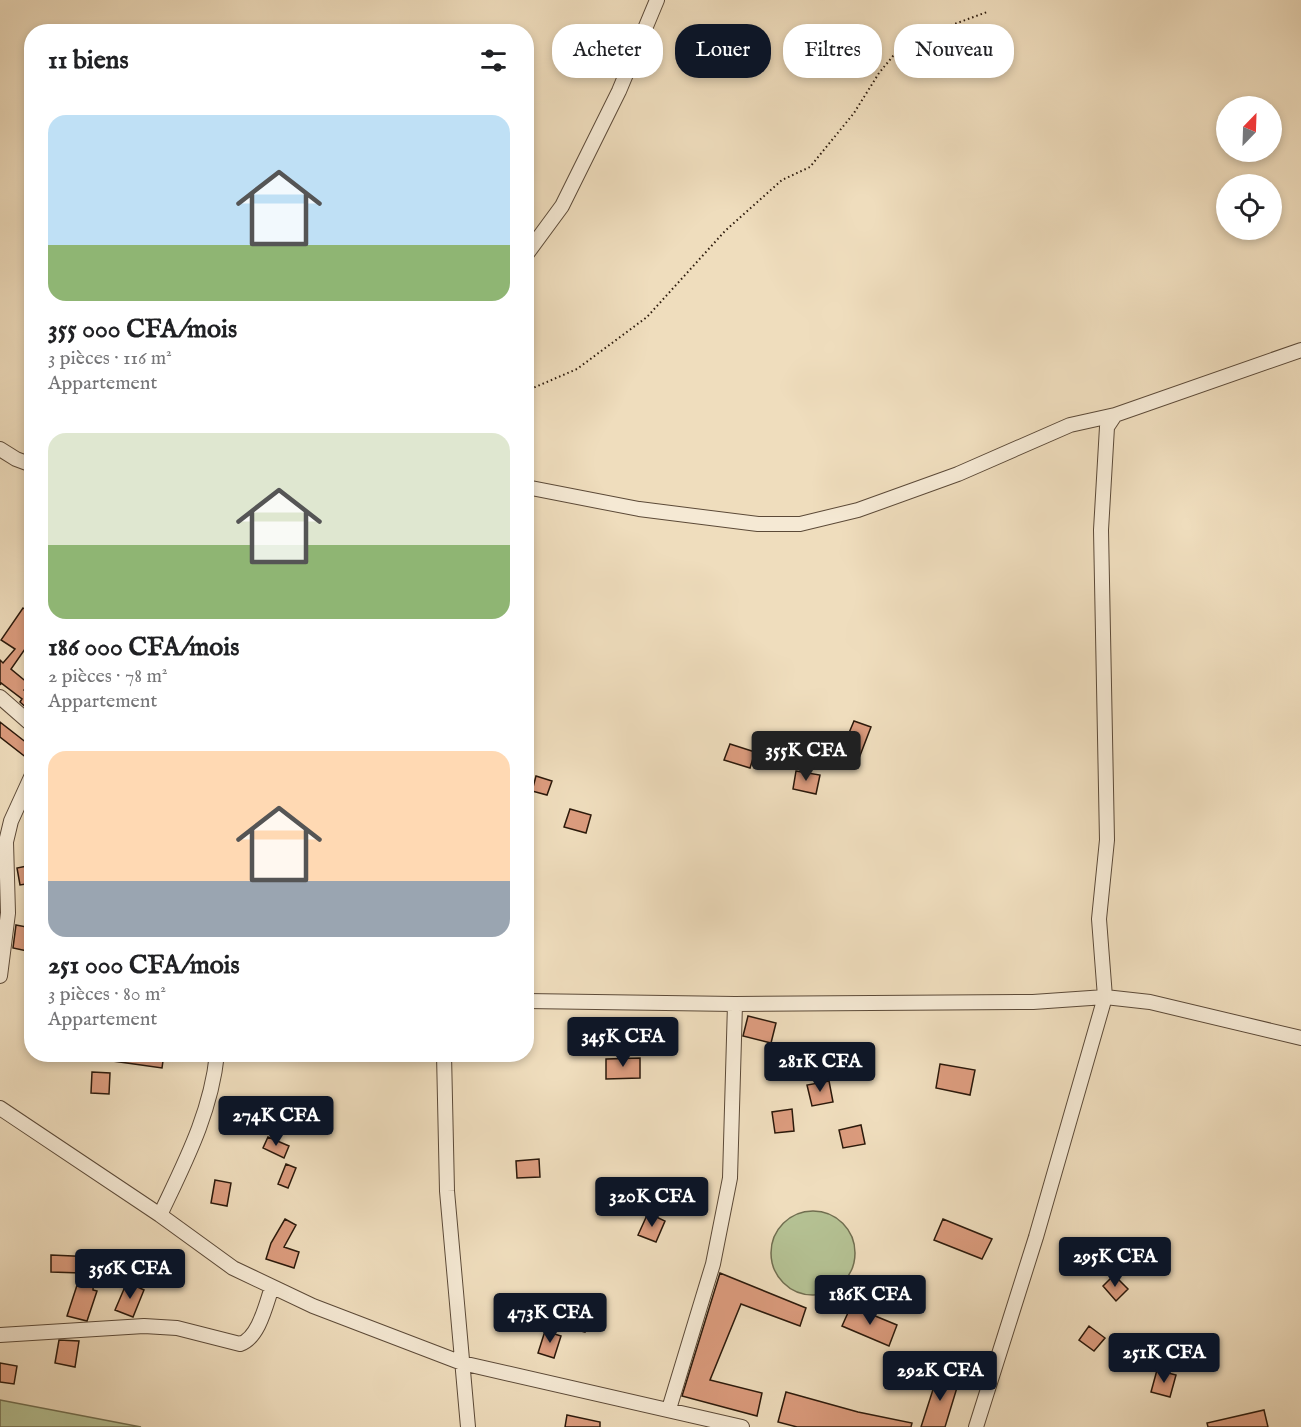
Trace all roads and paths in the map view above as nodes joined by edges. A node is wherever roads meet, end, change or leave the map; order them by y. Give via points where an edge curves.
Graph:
1 (657, 0) edge
2 (987, 12) dead end
3 (534, 244) edge
4 (1301, 350) edge
5 (534, 388) edge
6 (1115, 415) junction
7 (0, 449) edge
8 (24, 462) edge
9 (534, 488) edge
10 (0, 697) edge
11 (24, 717) edge
12 (24, 791) edge
13 (0, 976) edge
14 (1105, 997) junction
15 (534, 1001) edge
16 (735, 1004) junction
17 (1301, 1038) edge
18 (217, 1062) edge
19 (444, 1062) edge
20 (1, 1113) edge
21 (160, 1215) junction
22 (272, 1287) junction
23 (0, 1335) edge
24 (462, 1363) junction
25 (669, 1408) junction
26 (468, 1427) edge
27 (742, 1427) edge
28 (976, 1427) edge

1 - 3 street via 619,91 562,206
2 - 5 path via 914,39 893,56 810,167 782,180 725,231 647,317 577,369
4 - 6 street
6 - 9 street via 1070,425 958,474 858,510 800,524 758,524 651,510
6 - 14 street via 1107,427 1101,530 1107,840 1099,919
7 - 8 street
10 - 11 street
12 - 13 street via 6,842 8,913
14 - 16 street via 1033,1002
14 - 17 street via 1150,1002
14 - 28 street
15 - 16 street
16 - 25 street via 730,1178 713,1264
18 - 21 street via 199,1131
19 - 24 street via 447,1191
20 - 21 street
21 - 22 street via 232,1268
22 - 23 street via 255,1331 240,1344 177,1328 144,1326
22 - 24 street via 366,1328
24 - 25 street
24 - 26 street
25 - 27 street

